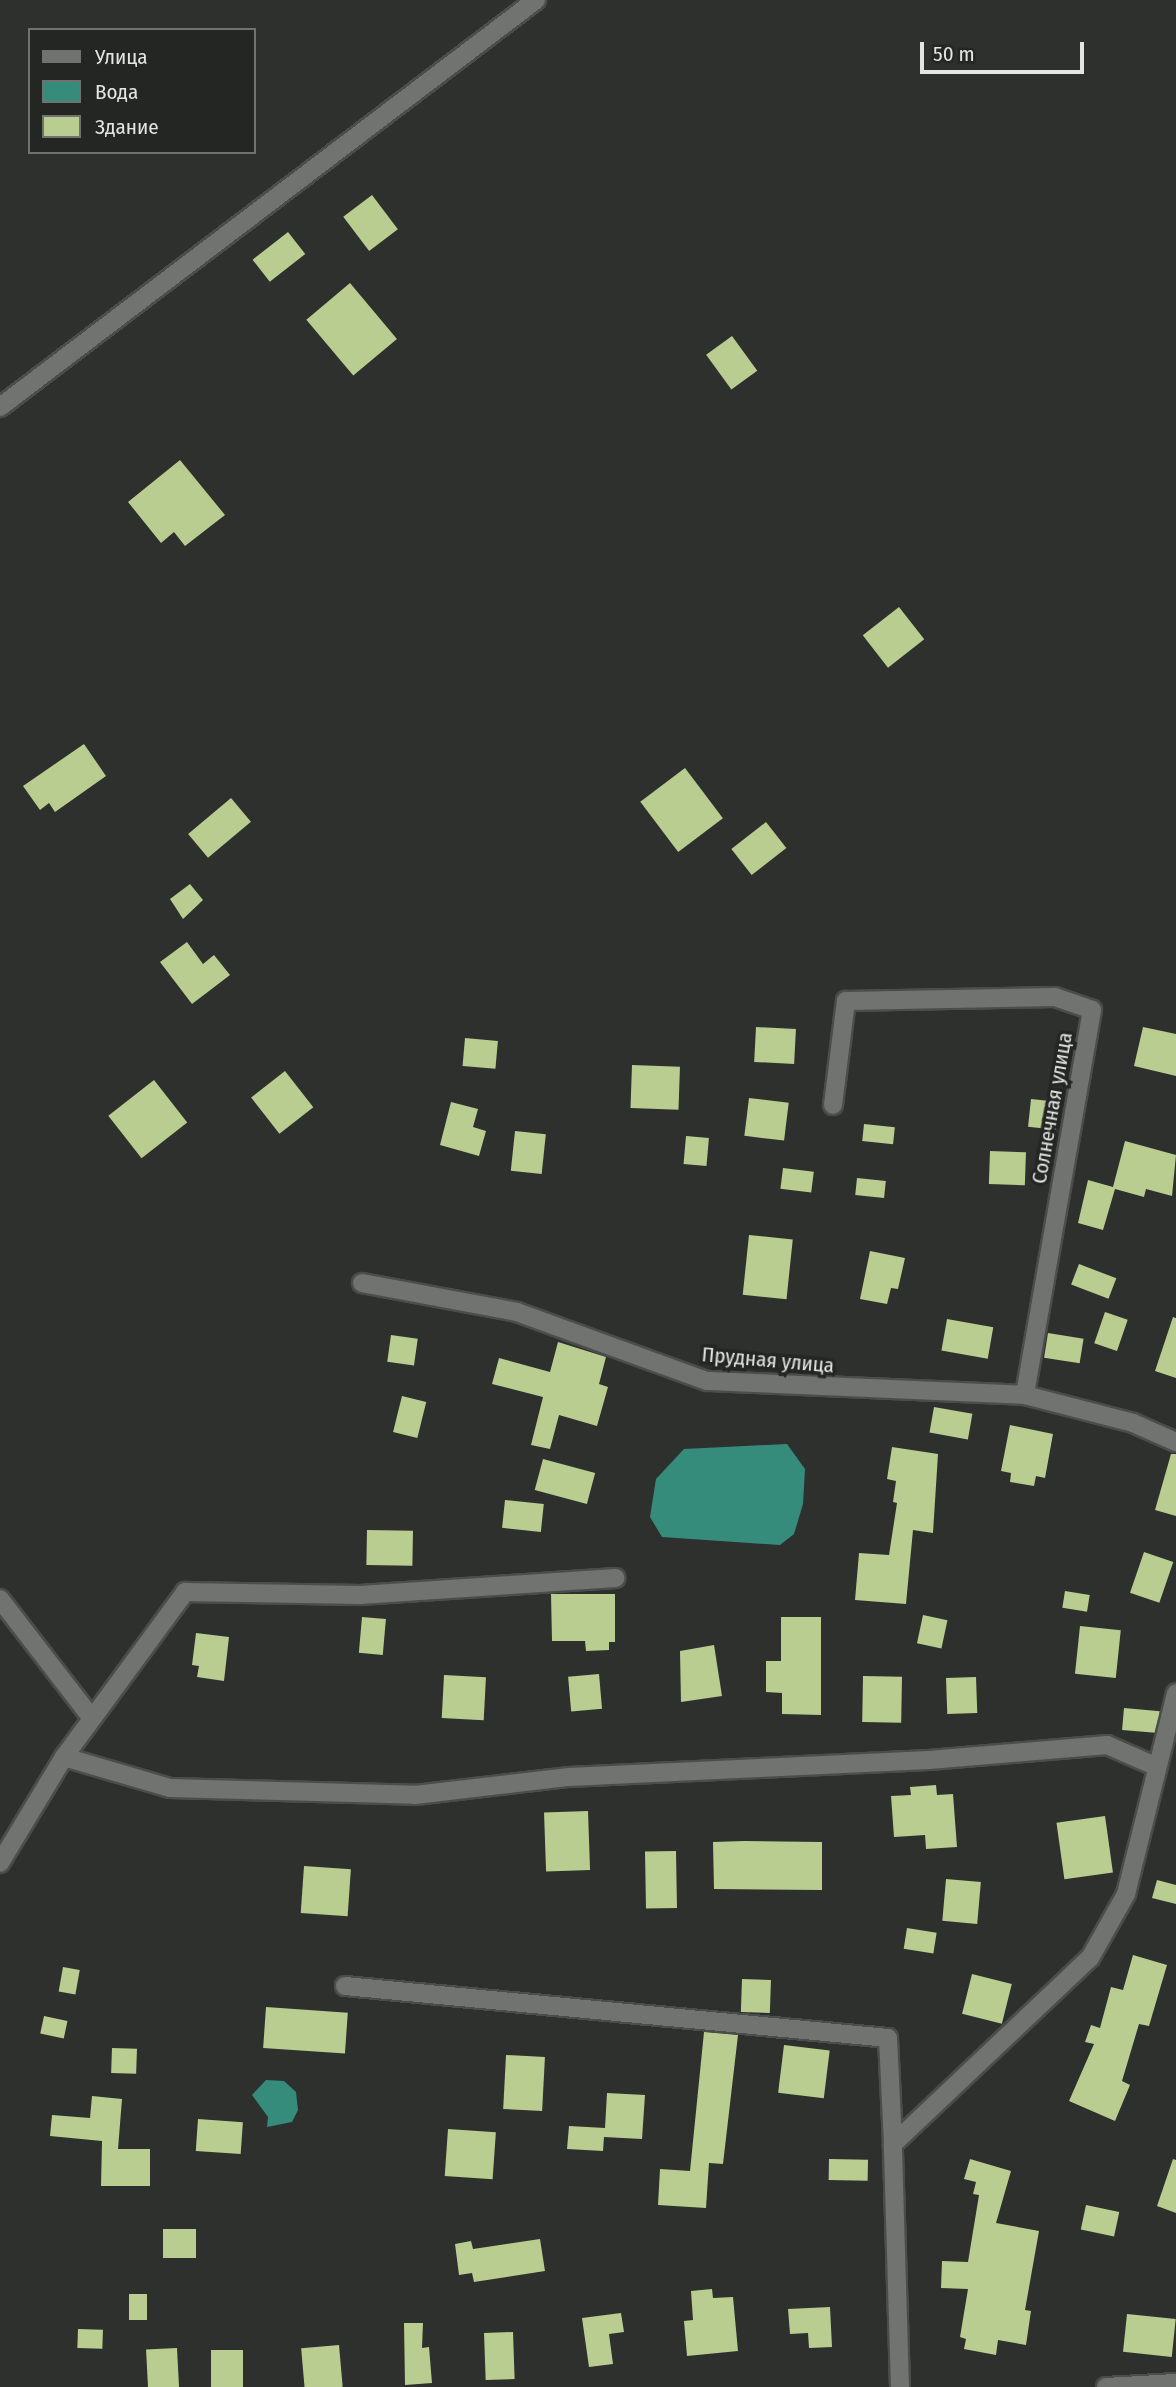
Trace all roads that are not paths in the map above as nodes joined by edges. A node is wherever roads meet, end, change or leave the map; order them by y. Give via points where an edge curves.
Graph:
1 (536, 0) edge
2 (0, 407) edge
3 (832, 1105) dead end
4 (362, 1283) dead end
5 (1025, 1395) junction
6 (1176, 1442) edge
7 (615, 1578) dead end
8 (0, 1599) edge
9 (1176, 1693) edge
10 (91, 1717) junction
11 (64, 1757) junction
12 (1157, 1767) junction
13 (0, 1863) edge
14 (345, 1986) dead end
15 (893, 2144) junction
16 (1176, 2383) edge
17 (900, 2387) edge
18 (1106, 2387) edge

1 - 2 street
3 - 5 street, Солнечная улица via 846,1001 1055,997 1092,1010
4 - 5 street, Прудная улица via 517,1312 707,1381
5 - 6 street, Прудная улица via 1133,1423
7 - 10 street via 360,1595 185,1592
8 - 10 street
9 - 12 street
10 - 11 street
11 - 12 street via 170,1788 415,1794 569,1777 929,1760 1107,1745
11 - 13 street
12 - 15 street via 1126,1894 1090,1958
14 - 15 street via 888,2038
15 - 17 street
16 - 18 street

